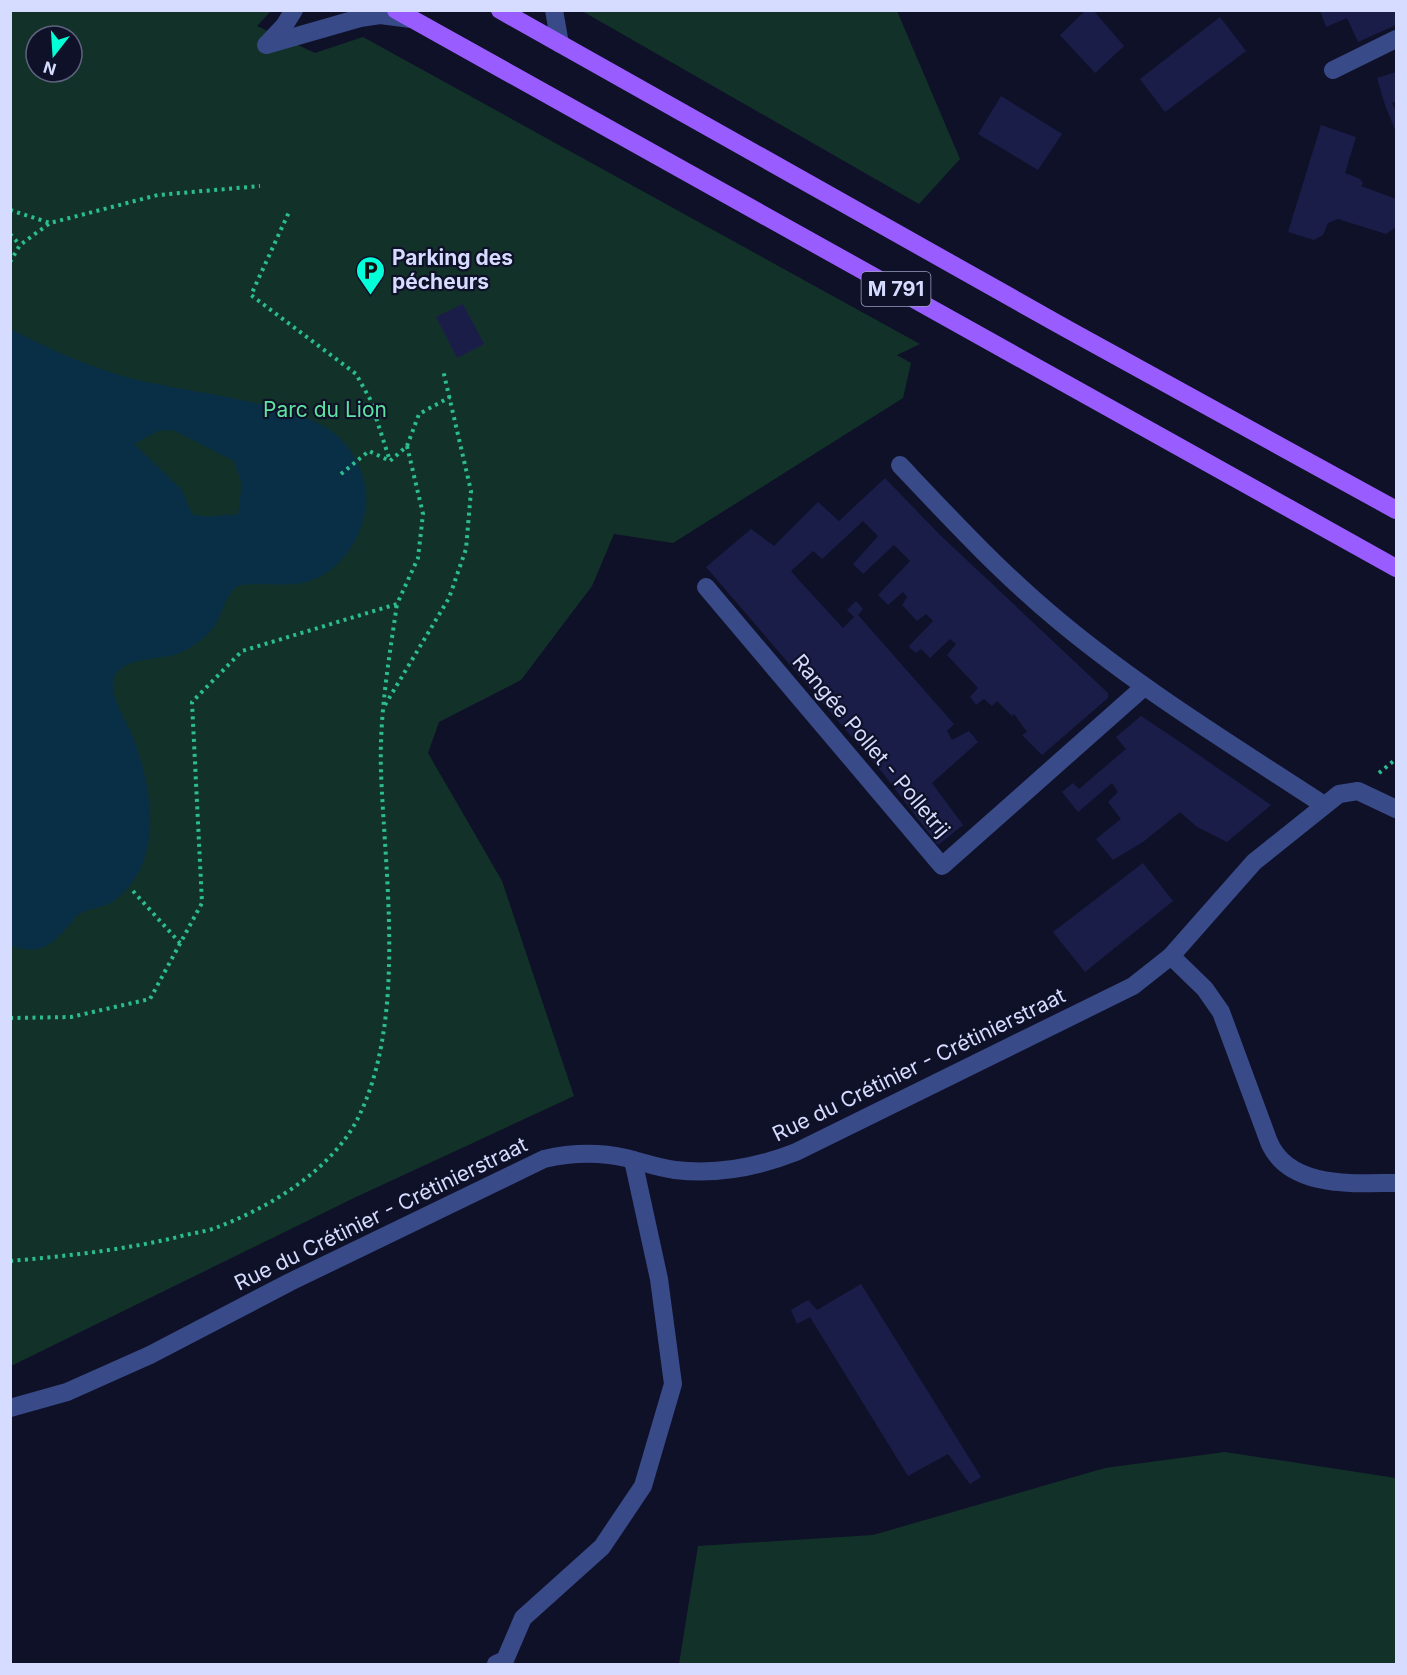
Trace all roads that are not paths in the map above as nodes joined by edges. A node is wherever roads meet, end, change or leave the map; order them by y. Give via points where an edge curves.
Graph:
1 (294, 10) edge
2 (500, 10) edge
3 (554, 10) edge
4 (404, 15) edge
5 (1396, 39) edge
6 (560, 44) junction
7 (1333, 70) dead end
8 (900, 465) dead end
9 (1396, 510) edge
10 (1396, 568) edge
11 (706, 587) dead end
12 (1144, 687) junction
13 (1324, 805) junction
14 (1396, 808) edge
15 (1171, 956) junction
16 (633, 1160) junction
17 (1396, 1183) edge
18 (10, 1408) edge
19 (496, 1665) edge

1 - 4 street via 266,45 371,16
2 - 6 main road, M 791
3 - 6 street
4 - 10 main road, M 791
5 - 7 street
6 - 9 main road, M 791
8 - 12 street via 1045,609
11 - 12 street, Rangée Pollet - Polletrij via 942,866
12 - 13 street
13 - 14 street, Rue du Crétinier - Crétinierstraat via 1339,794 1358,791
13 - 15 street, Rue du Crétinier - Crétinierstraat via 1242,873
15 - 16 street, Rue du Crétinier - Crétinierstraat via 1120,994 782,1157 754,1166 704,1172 671,1170
15 - 17 street via 1205,989 1221,1012 1278,1159 1296,1172 1318,1179
16 - 18 street, Rue du Crétinier - Crétinierstraat via 576,1154 543,1159 150,1354 67,1392
16 - 19 street via 659,1279 673,1384 643,1486 602,1547 523,1618 505,1660

